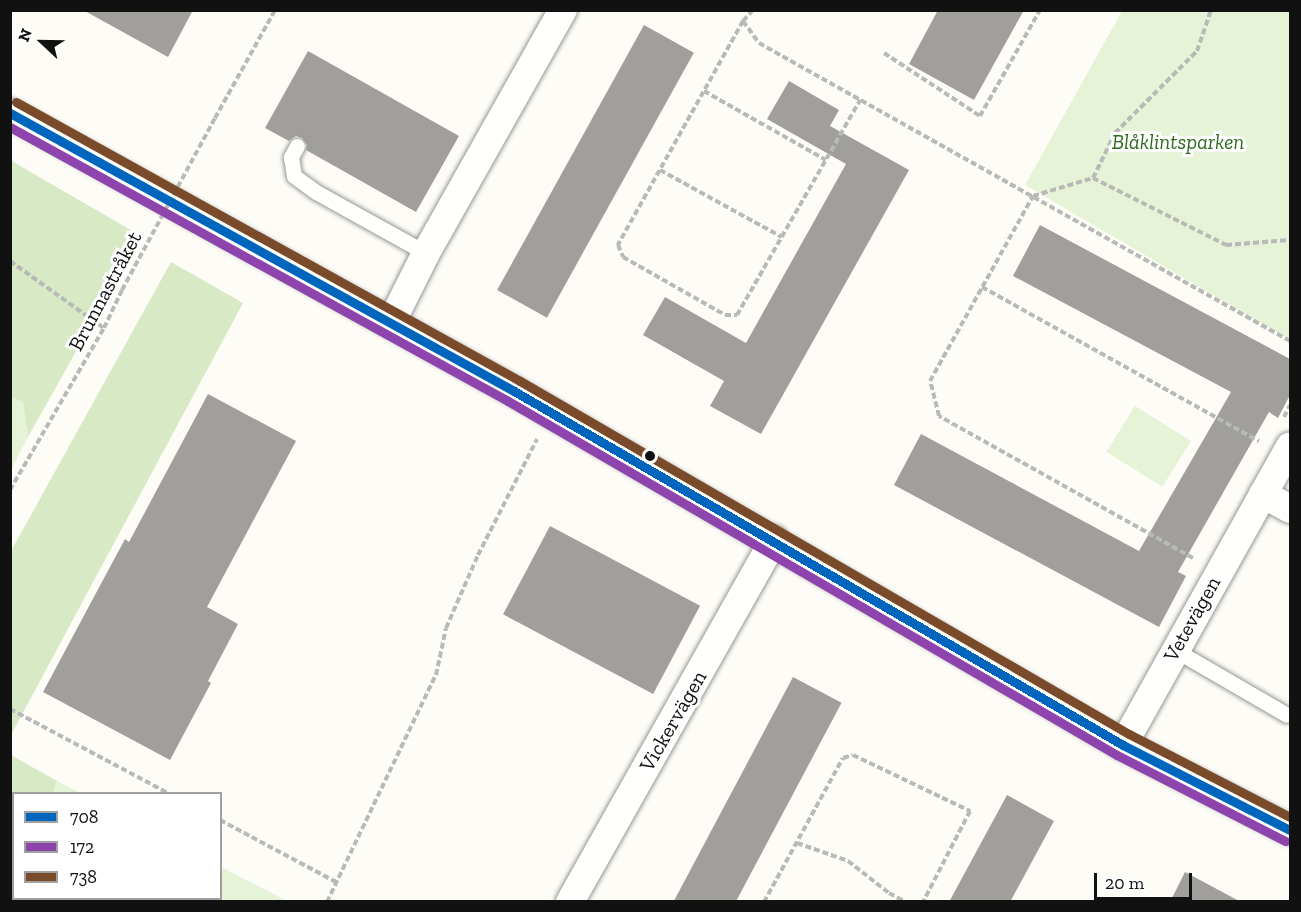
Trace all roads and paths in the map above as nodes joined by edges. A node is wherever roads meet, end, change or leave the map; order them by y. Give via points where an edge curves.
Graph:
1 (275, 10) edge
2 (563, 10) edge
3 (753, 10) edge
4 (1040, 10) edge
5 (1211, 10) edge
6 (743, 21) junction
7 (884, 53) dead end
8 (704, 92) junction
9 (860, 100) junction
10 (10, 113) edge
11 (297, 146) dead end
12 (826, 160) junction
13 (660, 170) junction
14 (1093, 178) junction
15 (1033, 196) junction
16 (782, 237) junction
17 (1290, 240) edge
18 (426, 253) junction
19 (10, 261) edge
20 (982, 287) junction
21 (392, 323) junction
22 (104, 328) junction
23 (1290, 341) edge
24 (538, 436) dead end
25 (1287, 451) edge
26 (10, 490) edge
27 (1263, 494) junction
28 (1290, 509) edge
29 (774, 540) junction
30 (1217, 574) junction
31 (1175, 650) junction
32 (10, 709) edge
33 (1287, 715) dead end
34 (1123, 745) junction
35 (166, 792) edge
36 (222, 821) edge
37 (1290, 830) edge
38 (796, 843) junction
39 (338, 883) junction
40 (327, 902) edge
41 (570, 902) edge
42 (764, 902) edge
43 (906, 902) edge
44 (923, 902) edge

1 - 22 path, Brunnastråket, bridge
2 - 18 street
3 - 6 path
4 - 7 path via 980,116
5 - 14 path via 1197,51 1115,133
6 - 8 path
6 - 9 path via 759,43
8 - 12 path
8 - 13 path
9 - 12 path
9 - 15 path
10 - 21 street
11 - 18 lane via 291,157 294,176
12 - 16 path
13 - 16 path
13 - 16 path via 618,246 620,251 725,315 737,315
14 - 15 path
14 - 17 path via 1226,245
15 - 20 path
15 - 23 path
18 - 21 street
19 - 22 path
20 - 25 path
20 - 30 path via 930,381 939,416
21 - 29 street
22 - 26 path, Brunnastråket
24 - 39 path via 478,555 446,627 436,675
25 - 27 street, Vetevägen
27 - 28 street
27 - 30 street, Vetevägen
29 - 34 street
29 - 41 street, Vickervägen
30 - 31 street, Vetevägen
31 - 33 lane
31 - 34 street, Vetevägen
32 - 35 path
34 - 37 street
36 - 39 path
38 - 42 path
38 - 43 path via 848,861
38 - 44 path via 843,759 853,755 970,811
39 - 40 path

